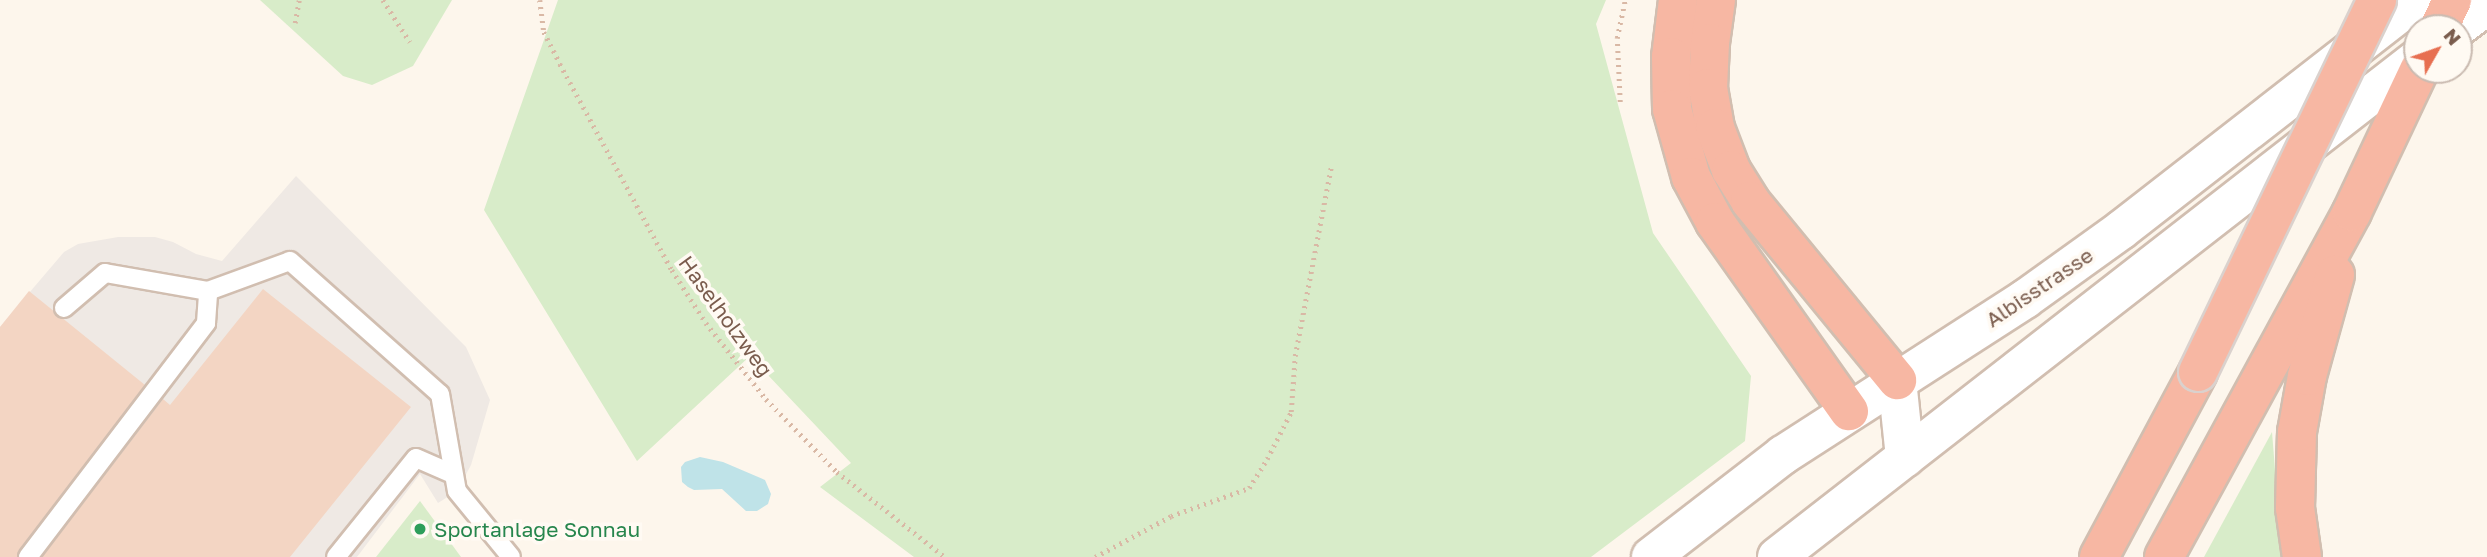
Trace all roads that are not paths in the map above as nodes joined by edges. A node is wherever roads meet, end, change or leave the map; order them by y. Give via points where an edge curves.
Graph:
1 (1678, 0) edge
2 (1716, 0) edge
3 (2362, 0) edge
4 (2377, 0) edge
5 (2416, 0) edge
6 (2487, 5) edge
7 (2473, 16) edge
8 (2347, 66) junction
9 (2403, 70) edge
10 (2412, 84) edge
11 (2326, 272) junction
12 (208, 291) junction
13 (64, 307) dead end
14 (1897, 380) junction
15 (1849, 411) junction
16 (1905, 458) junction
17 (453, 474) junction
18 (28, 557) edge
19 (336, 557) edge
20 (511, 557) edge
21 (1651, 557) edge
22 (1777, 557) edge
23 (2099, 557) edge
24 (2164, 557) edge
25 (2302, 557) edge

1 - 15 highway via 1671,57 1672,109 1691,177 1715,222
2 - 14 highway via 1708,88 1715,128 1731,170 1750,201
3 - 8 highway, bridge
4 - 8 highway, bridge
5 - 14 main road, Albisstrasse via 2121,230 2025,299
6 - 7 main road
8 - 23 highway, bridge via 2197,372
9 - 16 main road
10 - 11 highway
11 - 24 highway
11 - 25 highway via 2297,432 2295,508
12 - 13 lane via 105,273
12 - 17 lane via 290,261 440,394
12 - 18 lane via 206,323
14 - 15 main road, Albisstrasse
14 - 16 main road
15 - 16 main road
15 - 21 main road, Albisstrasse via 1783,455
16 - 22 main road
17 - 19 lane via 416,458
17 - 20 lane via 457,491

